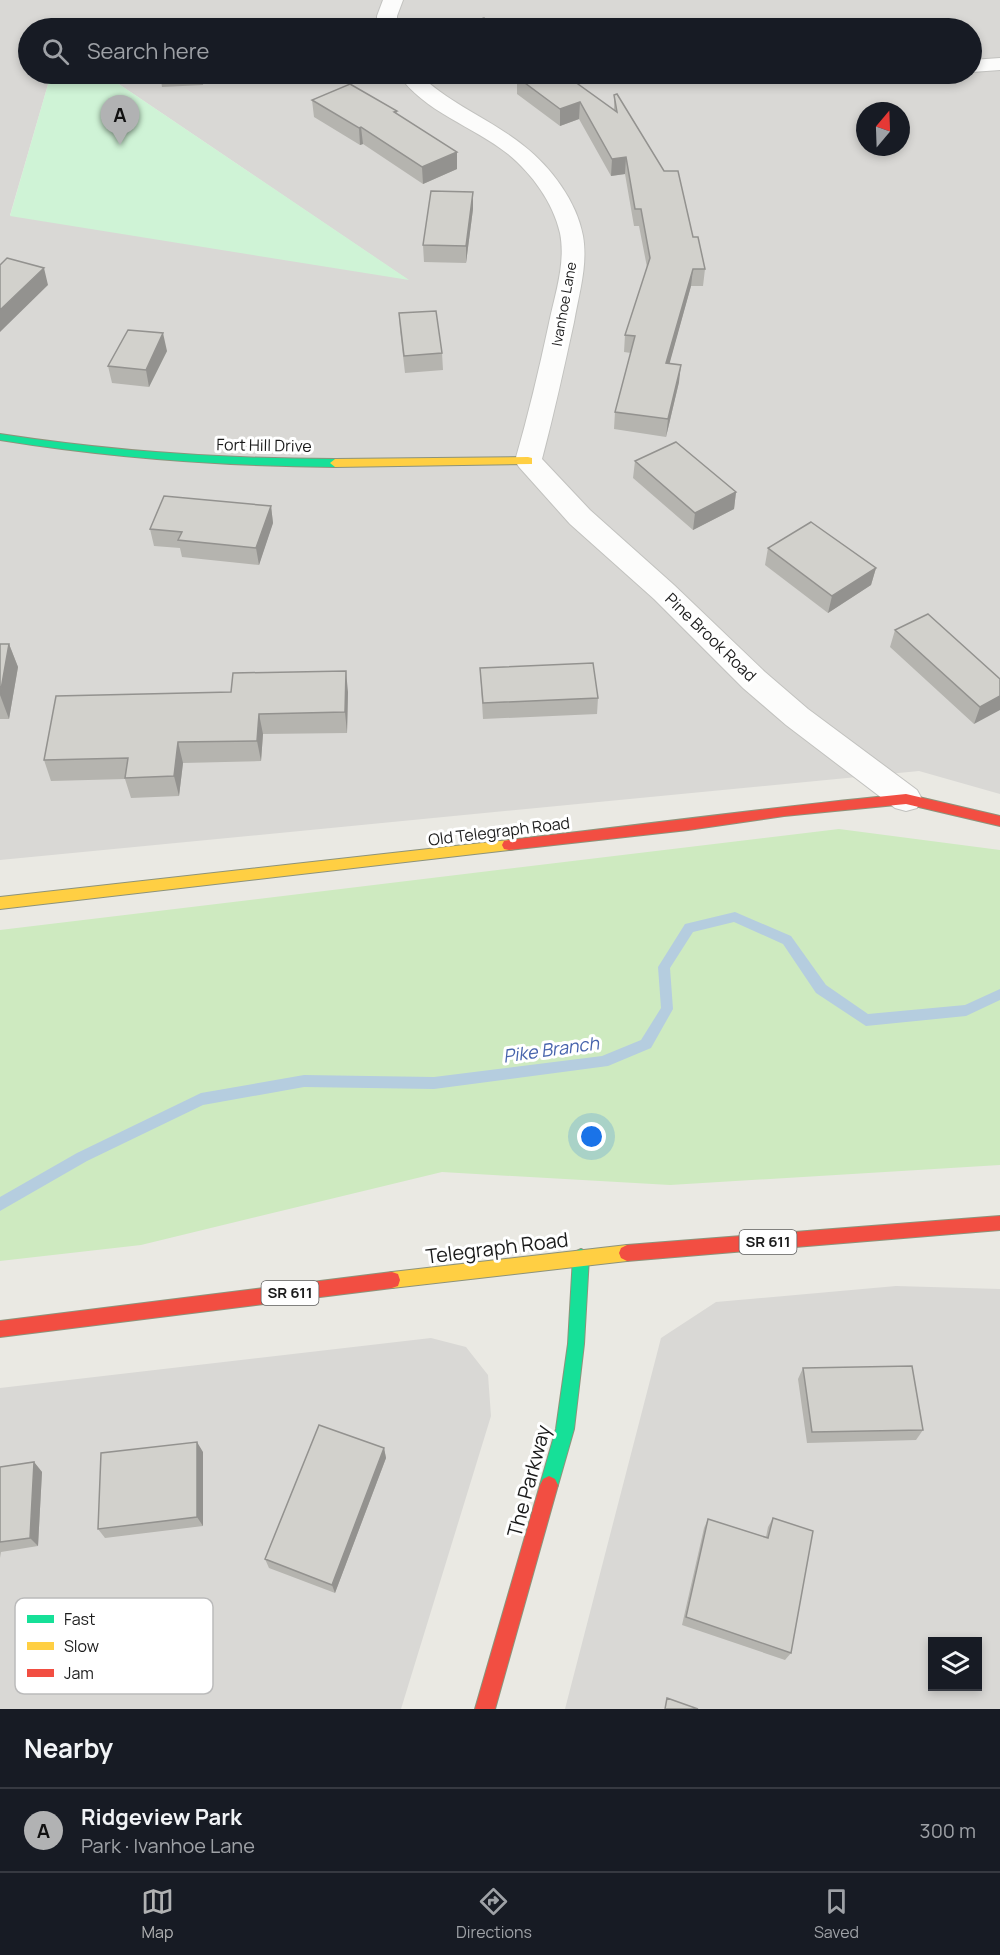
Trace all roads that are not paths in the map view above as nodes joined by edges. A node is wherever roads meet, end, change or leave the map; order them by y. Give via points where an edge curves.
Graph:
1 (393, 0) edge
2 (387, 18) edge
3 (1000, 63) edge
4 (982, 65) edge
5 (419, 84) edge
6 (0, 437) edge
7 (528, 461) junction
8 (906, 799) junction
9 (1000, 821) edge
10 (0, 903) edge
11 (1000, 1223) edge
12 (581, 1257) junction
13 (0, 1329) edge
14 (485, 1709) edge

1 - 2 street
3 - 4 street
5 - 7 street, Ivanhoe Lane via 518,152 547,183 570,230 572,273 546,399
6 - 7 street, Fort Hill Drive via 174,459 342,463
7 - 8 street, Pine Brook Road via 580,517 763,687
8 - 9 street, Old Telegraph Road
8 - 10 street, Old Telegraph Road
11 - 12 street, Telegraph Road / SR 611
12 - 13 street, Telegraph Road / SR 611
12 - 14 street, The Parkway via 576,1344 565,1429

